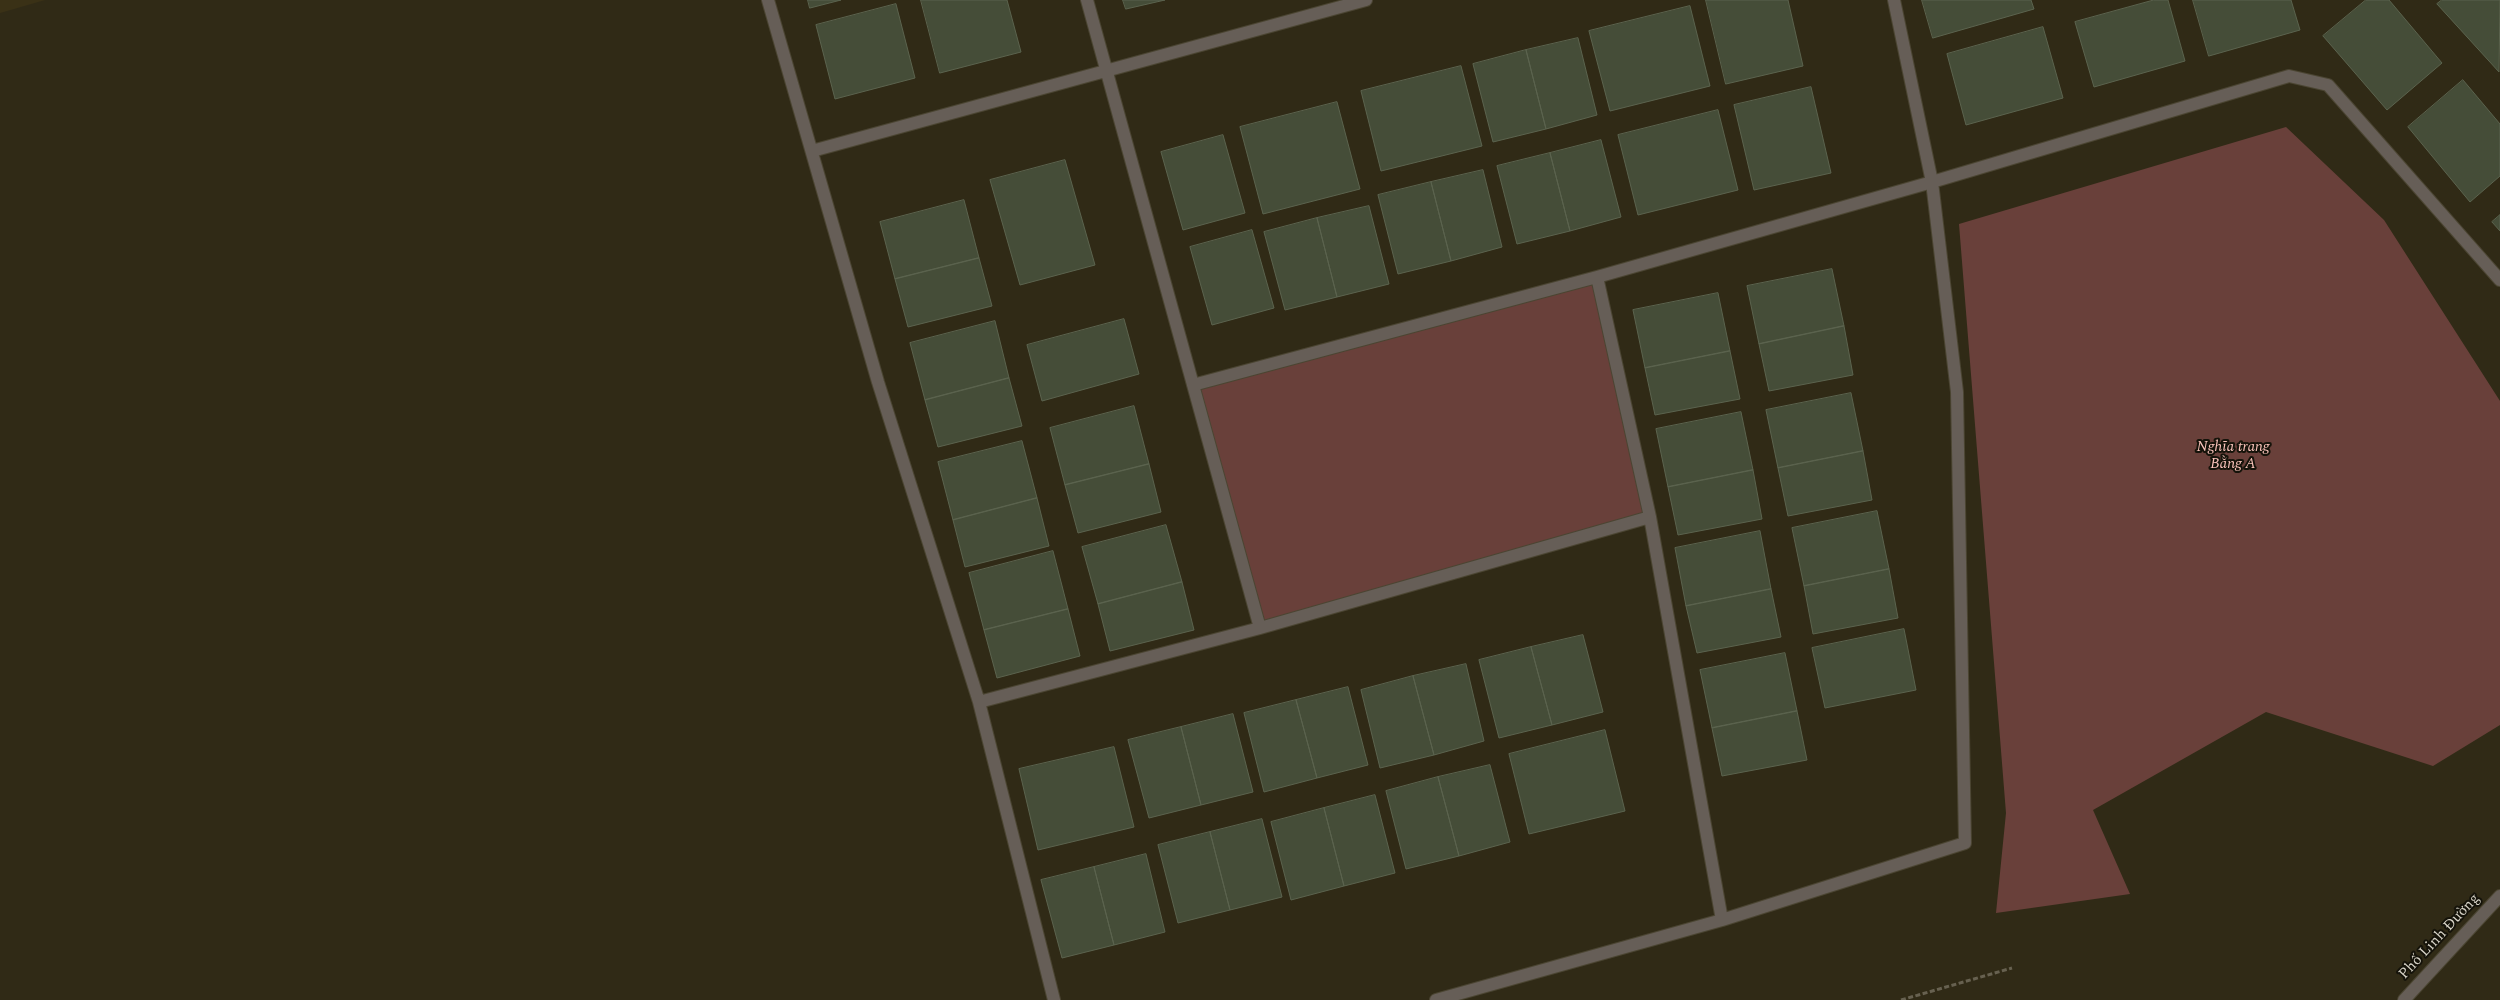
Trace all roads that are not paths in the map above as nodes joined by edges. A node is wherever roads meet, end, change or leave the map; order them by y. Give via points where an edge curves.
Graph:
1 (768, 0) edge
2 (1086, 0) edge
3 (1366, 0) edge
4 (1894, 0) edge
5 (1106, 70) junction
6 (812, 151) junction
7 (1932, 182) junction
8 (1596, 277) junction
9 (2500, 280) edge
10 (1193, 385) junction
11 (1650, 517) junction
12 (1260, 628) junction
13 (979, 702) junction
14 (2500, 896) edge
15 (1722, 920) junction
16 (1054, 1000) edge
17 (1436, 1000) edge
18 (2404, 1000) edge

1 - 6 street
2 - 5 street
3 - 5 street
4 - 7 street
5 - 6 street
5 - 10 street
6 - 13 street via 878,382
7 - 8 street
7 - 9 street via 2289,76 2328,85
7 - 15 street via 1957,392 1965,843
8 - 10 street
8 - 11 street
10 - 12 street
11 - 12 street
11 - 15 street
12 - 13 street
13 - 16 street
14 - 18 street, Phố Linh Đường
15 - 17 street

